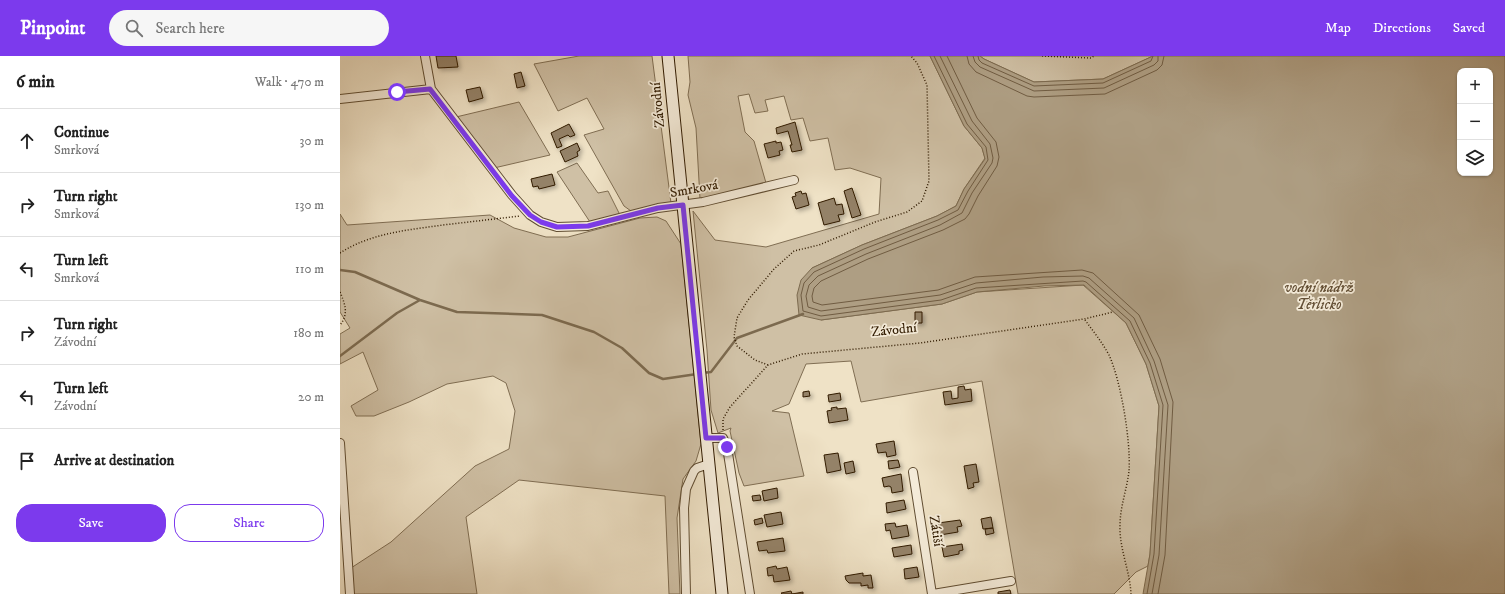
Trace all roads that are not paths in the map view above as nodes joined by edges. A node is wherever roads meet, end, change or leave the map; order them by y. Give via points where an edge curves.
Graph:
1 (425, 56) edge
2 (668, 56) edge
3 (430, 89) junction
4 (340, 99) edge
5 (794, 180) dead end
6 (683, 205) junction
7 (706, 438) junction
8 (340, 443) edge
9 (709, 464) junction
10 (913, 472) dead end
11 (1011, 581) dead end
12 (350, 594) edge
13 (686, 594) edge
14 (722, 594) edge
15 (750, 594) edge
16 (933, 594) edge

1 - 3 street
2 - 6 main road, Závodní
3 - 4 street
3 - 6 street, Smrková via 512,196 530,215 541,222 557,227 588,226 658,208
5 - 6 street, Smrková
6 - 7 main road, Závodní
7 - 9 main road, Závodní
7 - 15 street via 723,438 727,447
8 - 12 street
9 - 13 street via 696,468 686,489
9 - 14 main road, Závodní
10 - 16 street, Zátiší
11 - 16 street

